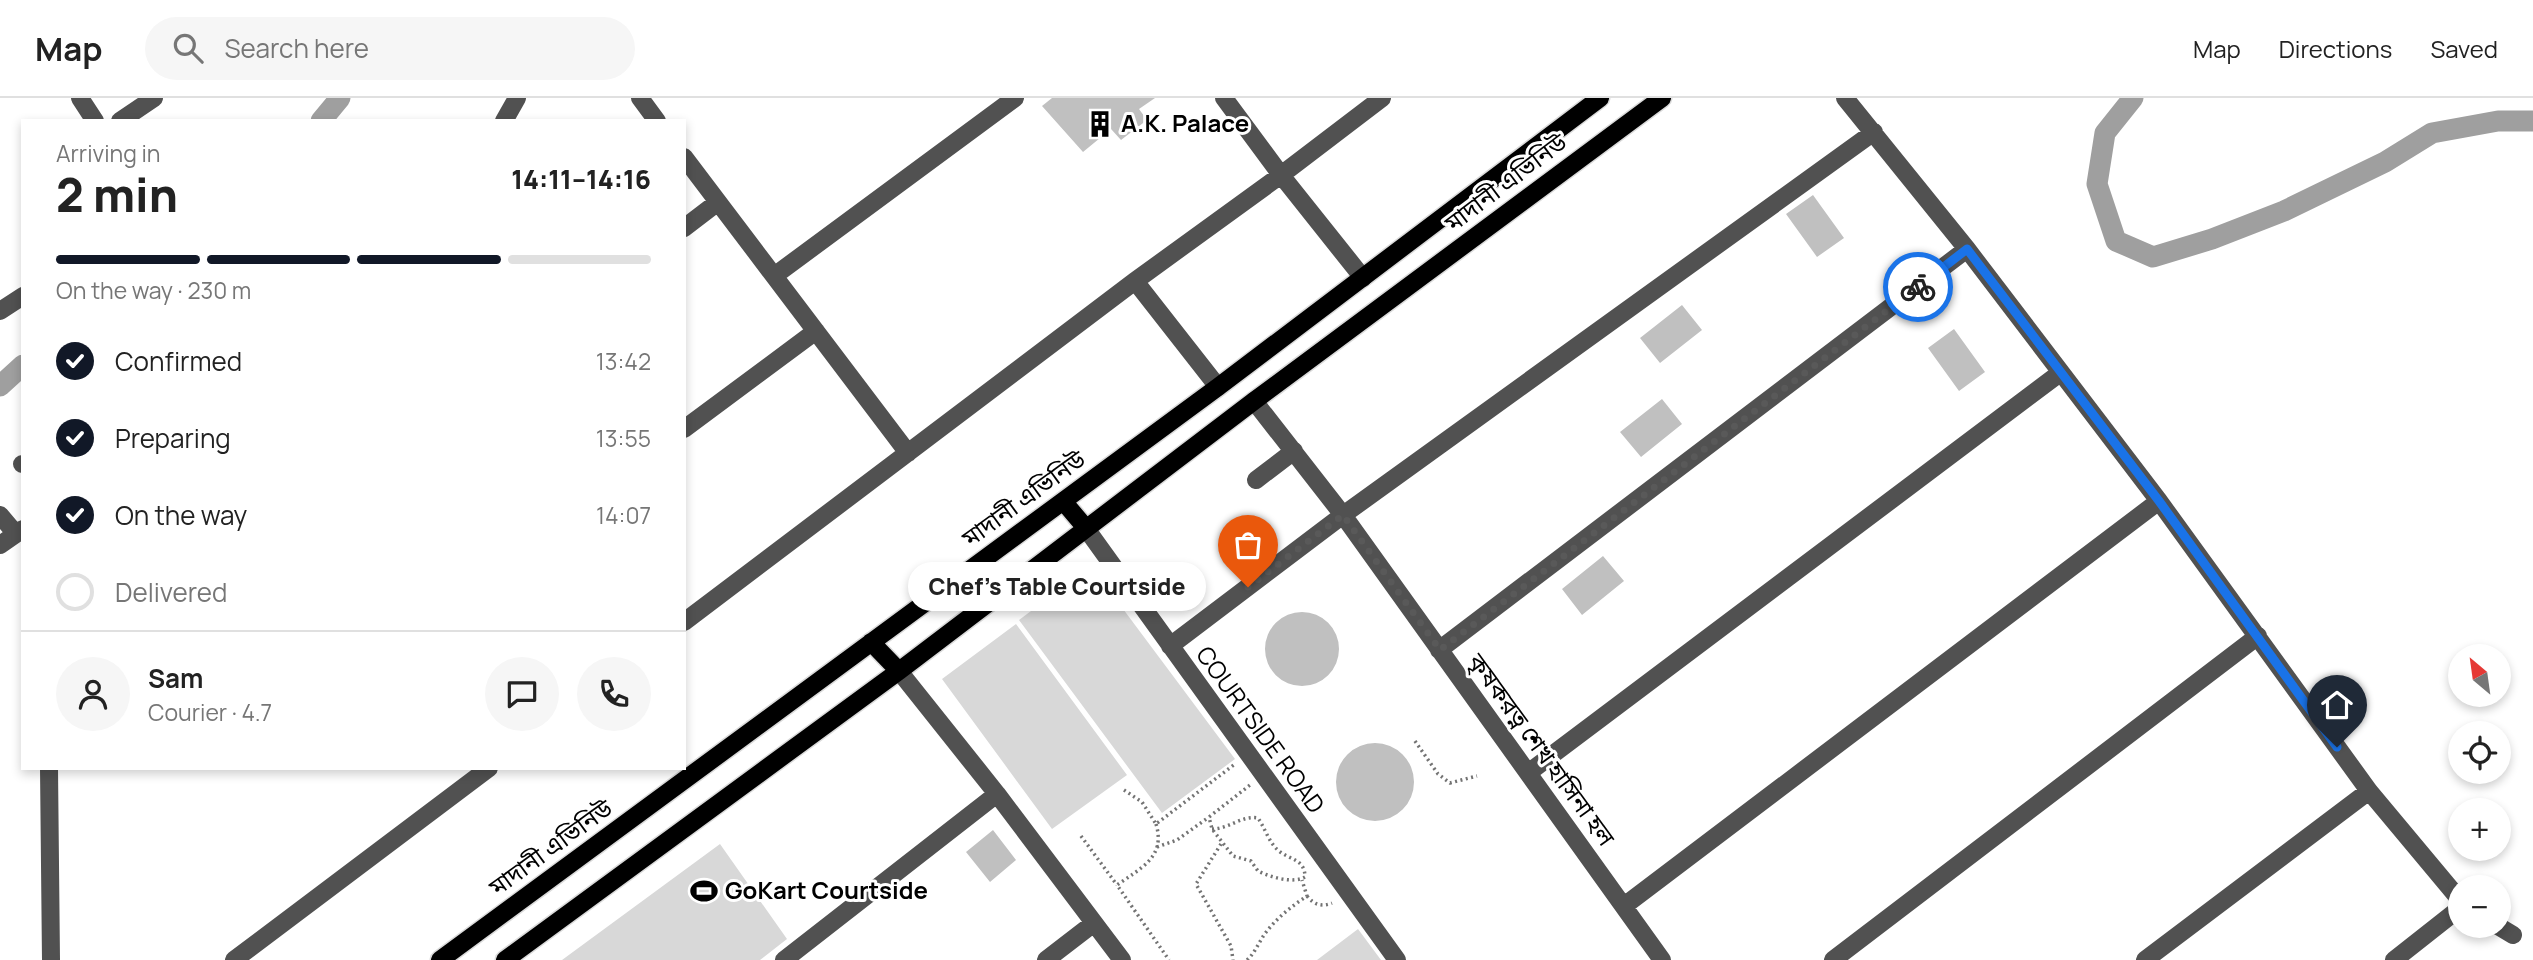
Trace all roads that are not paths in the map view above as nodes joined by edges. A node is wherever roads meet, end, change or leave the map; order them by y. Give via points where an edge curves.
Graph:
1 (80, 98) edge
2 (154, 98) edge
3 (517, 98) edge
4 (1015, 98) edge
5 (1224, 98) edge
6 (1382, 98) edge
7 (1600, 98) edge
8 (1662, 98) edge
9 (1846, 98) edge
10 (94, 119) edge
11 (123, 119) edge
12 (505, 119) edge
13 (1874, 132) junction
14 (686, 160) edge
15 (1281, 175) junction
16 (718, 202) junction
17 (686, 226) edge
18 (1967, 249) junction
19 (774, 276) junction
20 (1363, 278) junction
21 (1135, 281) junction
22 (21, 297) edge
23 (0, 311) edge
24 (816, 331) junction
25 (2060, 373) junction
26 (1218, 387) junction
27 (1254, 401) junction
28 (686, 428) edge
29 (1294, 451) junction
30 (908, 453) junction
31 (1256, 480) dead end
32 (1063, 501) junction
33 (2159, 501) junction
34 (0, 515) edge
35 (1343, 515) junction
36 (1085, 527) junction
37 (19, 532) edge
38 (0, 545) edge
39 (686, 620) edge
40 (2258, 636) junction
41 (871, 642) junction
42 (1170, 646) junction
43 (1440, 650) junction
44 (899, 671) junction
45 (49, 770) edge
46 (486, 770) edge
47 (1528, 773) junction
48 (2369, 791) junction
49 (998, 794) junction
50 (2448, 886) edge
51 (1624, 906) junction
52 (2448, 917) edge
53 (1094, 923) junction
54 (51, 960) edge
55 (234, 960) edge
56 (440, 960) edge
57 (505, 960) edge
58 (784, 960) edge
59 (1046, 960) edge
60 (1122, 960) edge
61 (1397, 960) edge
62 (1662, 960) edge
63 (1833, 960) edge
64 (2145, 960) edge
65 (2394, 960) edge

1 - 10 street
2 - 11 street
3 - 12 street
4 - 19 street
5 - 15 street
6 - 15 street
7 - 20 main road, মাদানী এভিনিউ
8 - 27 main road, মাদানী এভিনিউ
9 - 13 street
13 - 18 street
13 - 35 street
14 - 16 street
15 - 20 street
15 - 21 street
16 - 17 street
16 - 19 street
18 - 25 street
18 - 43 street
19 - 24 street
20 - 26 main road, মাদানী এভিনিউ
21 - 26 street
21 - 30 street
22 - 23 street
24 - 28 street
24 - 30 street
25 - 33 street
25 - 47 street
26 - 32 main road, মাদানী এভিনিউ
27 - 29 street, কৃষকরত্ন শেখ হাসিনা হল
27 - 36 main road, মাদানী এভিনিউ
29 - 31 street
29 - 35 street, কৃষকরত্ন শেখ হাসিনা হল
30 - 39 street
32 - 36 main road
32 - 41 main road, মাদানী এভিনিউ
33 - 40 street
33 - 51 street
34 - 37 street
35 - 42 street
35 - 43 street, কৃষকরত্ন শেখ হাসিনা হল
36 - 42 street, COURTSIDE ROAD
36 - 44 main road, মাদানী এভিনিউ
37 - 38 street
40 - 48 street
40 - 63 street
41 - 44 main road
41 - 56 main road, মাদানী এভিনিউ
42 - 61 street, COURTSIDE ROAD
43 - 47 street, কৃষকরত্ন শেখ হাসিনা হল
44 - 49 street
44 - 57 main road, মাদানী এভিনিউ
45 - 54 street
46 - 55 street
47 - 51 street, কৃষকরত্ন শেখ হাসিনা হল
48 - 50 street
48 - 64 street
49 - 53 street
49 - 58 street
51 - 62 street, কৃষকরত্ন শেখ হাসিনা হল
52 - 65 street
53 - 59 street
53 - 60 street

